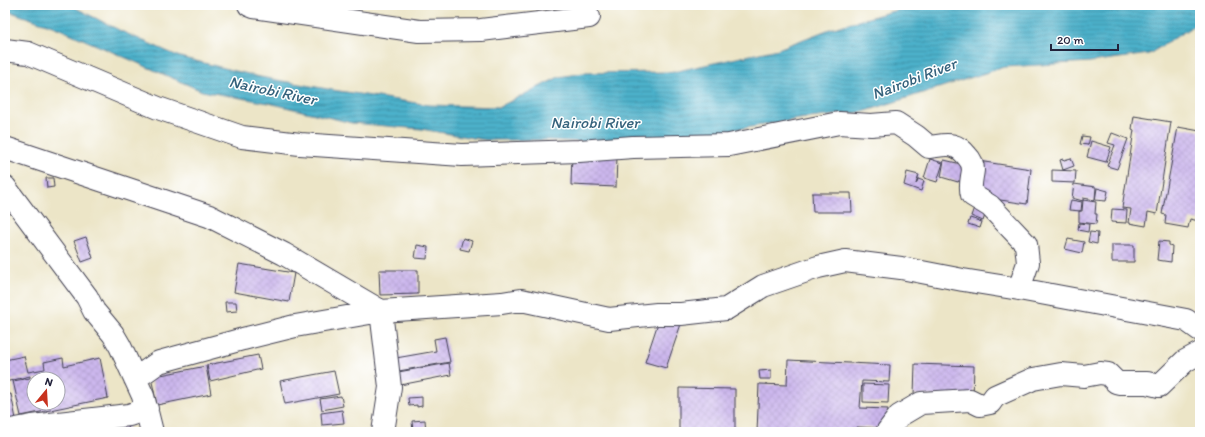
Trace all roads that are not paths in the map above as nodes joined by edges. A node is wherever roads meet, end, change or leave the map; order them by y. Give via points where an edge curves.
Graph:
1 (249, 5) edge
2 (589, 17) dead end
3 (5, 50) edge
4 (5, 148) edge
5 (5, 187) edge
6 (1019, 288) junction
7 (381, 311) junction
8 (1195, 321) edge
9 (1200, 353) edge
10 (135, 379) junction
11 (147, 409) junction
12 (5, 431) edge
13 (152, 432) edge
14 (383, 432) edge
15 (887, 432) edge

1 - 2 street via 420,31 481,30
3 - 6 street via 28,53 158,108 242,137 300,144 470,155 729,145 838,123 896,124 928,147 954,145 961,148 969,158 973,170 970,182 972,195 990,206 1026,244 1028,263
4 - 7 street via 209,216 284,254
5 - 10 street via 113,334
6 - 7 street via 901,268 845,262 818,266 763,286 726,309 681,314 609,319 521,300
6 - 8 street
7 - 10 street via 295,326 159,362
7 - 14 street via 390,387
9 - 15 street via 1185,361 1160,385 1120,383 1108,374 1100,373 1084,376 1061,374 1033,379 995,396 990,403 980,404 970,400 921,403 899,416
10 - 11 street
11 - 12 street via 128,415
11 - 13 street

